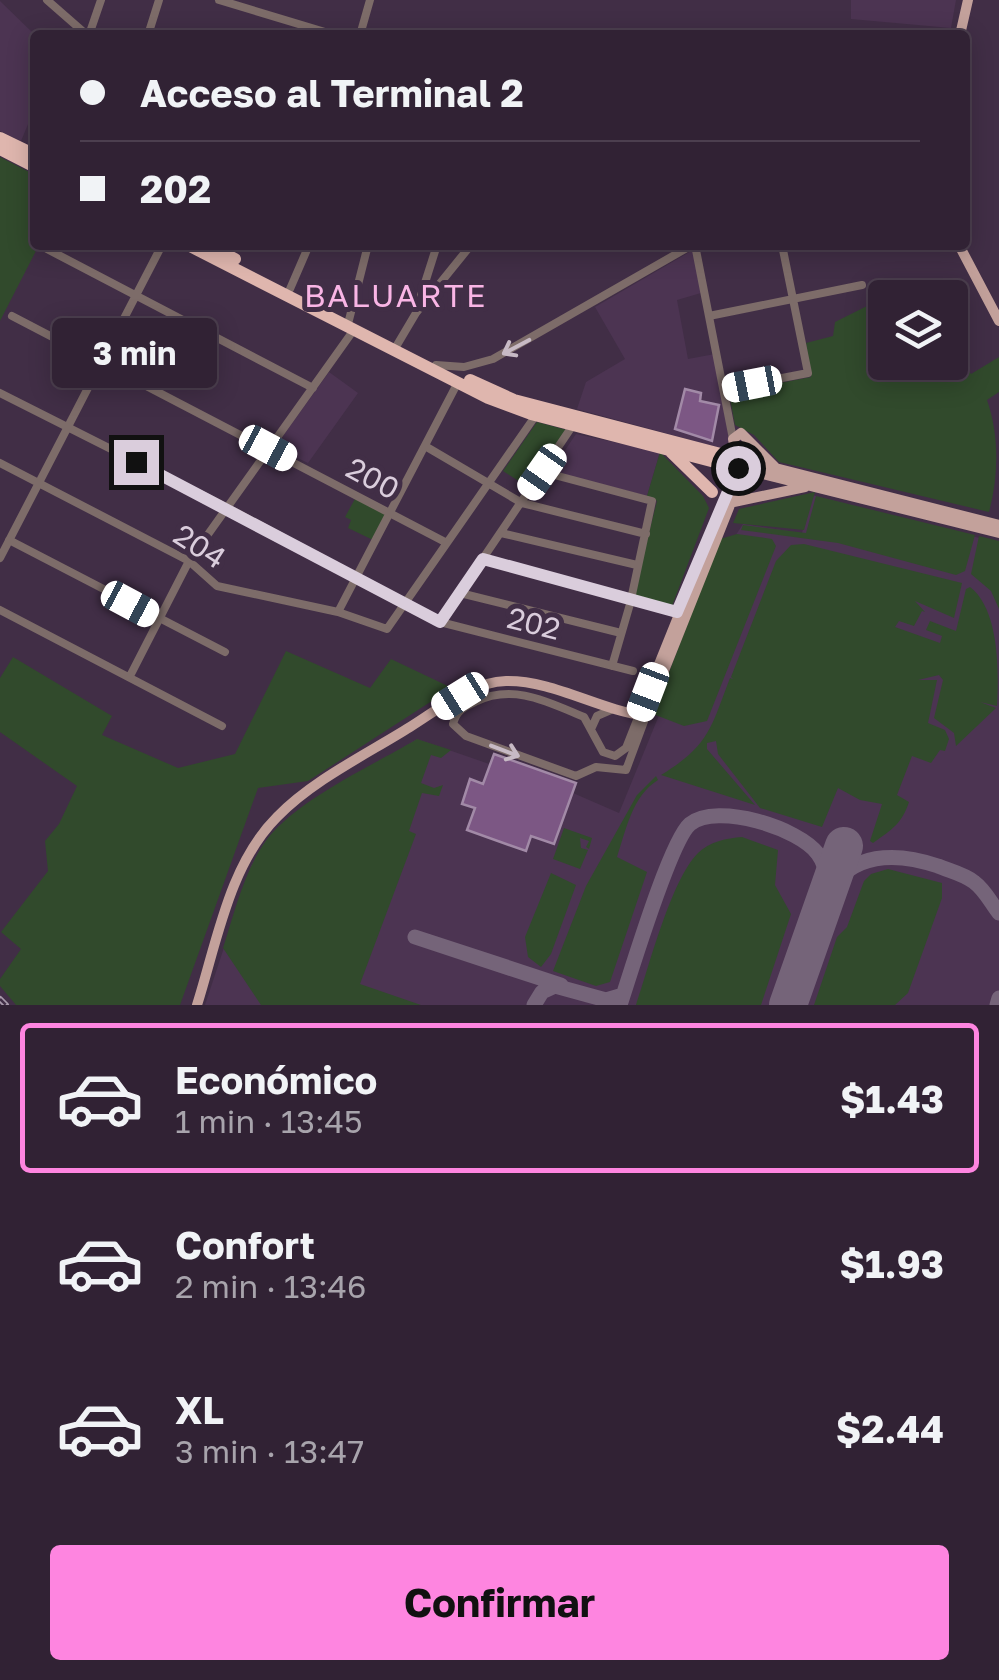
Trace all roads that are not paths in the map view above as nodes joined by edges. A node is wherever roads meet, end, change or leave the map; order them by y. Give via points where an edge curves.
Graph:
1 (47, 0) edge
2 (101, 0) edge
3 (158, 0) edge
4 (219, 0) edge
5 (370, 0) edge
6 (968, 0) edge
7 (82, 30) edge
8 (90, 30) edge
9 (149, 30) edge
10 (318, 30) edge
11 (361, 30) edge
12 (961, 30) edge
13 (0, 138) edge
14 (0, 149) edge
15 (30, 153) edge
16 (30, 164) edge
17 (49, 250) edge
18 (159, 250) edge
19 (198, 250) edge
20 (221, 250) edge
21 (307, 250) edge
22 (367, 250) edge
23 (435, 250) edge
24 (467, 250) edge
25 (684, 250) edge
26 (694, 250) edge
27 (783, 250) edge
28 (962, 250) edge
29 (862, 285) dead end
30 (290, 289) junction
31 (136, 296) junction
32 (792, 300) junction
33 (416, 313) junction
34 (12, 316) dead end
35 (709, 316) junction
36 (999, 322) edge
37 (351, 325) junction
38 (397, 345) junction
39 (102, 360) junction
40 (436, 365) junction
41 (456, 384) junction
42 (313, 388) junction
43 (725, 389) junction
44 (0, 393) edge
45 (536, 415) junction
46 (67, 426) junction
47 (574, 426) junction
48 (734, 432) junction
49 (425, 446) junction
50 (268, 448) junction
51 (670, 450) junction
52 (0, 464) edge
53 (740, 465) junction
54 (778, 469) junction
55 (542, 472) junction
56 (490, 482) junction
57 (38, 484) junction
58 (816, 486) junction
59 (712, 492) junction
60 (522, 503) junction
61 (728, 503) junction
62 (226, 507) junction
63 (390, 513) junction
64 (720, 514) junction
65 (999, 529) edge
66 (501, 533) junction
67 (646, 534) junction
68 (9, 540) junction
69 (446, 544) junction
70 (0, 558) edge
71 (483, 559) junction
72 (189, 561) junction
73 (637, 565) junction
74 (356, 577) junction
75 (460, 593) junction
76 (629, 599) junction
77 (407, 602) junction
78 (0, 610) edge
79 (338, 612) junction
80 (681, 613) junction
81 (160, 620) junction
82 (440, 622) junction
83 (621, 633) junction
84 (225, 652) dead end
85 (612, 666) junction
86 (633, 670) dead end
87 (130, 676) junction
88 (613, 709) junction
89 (642, 716) junction
90 (222, 726) dead end
91 (593, 732) junction
92 (198, 1005) edge

1 - 7 street
2 - 8 street
3 - 9 street
4 - 10 street
5 - 11 street
6 - 12 main road
13 - 15 highway
14 - 16 highway
17 - 31 street
18 - 31 street
19 - 37 highway
20 - 30 highway
21 - 30 street
22 - 37 street
23 - 33 street
24 - 33 street
25 -> 40 street via 493,359 464,368
26 - 35 street
27 - 32 street
28 - 36 main road
29 - 32 street
30 - 37 highway
31 - 39 street
31 - 42 street
32 - 35 street
32 - 43 street via 808,373
33 - 38 street
34 - 39 street, 200
35 - 43 street
37 - 38 highway
37 - 41 highway
37 - 42 street
38 - 40 highway
39 - 46 street
39 - 50 street, 200
40 - 53 highway via 514,400
41 - 45 highway
41 - 49 street
42 - 50 street
43 - 48 street
44 - 46 street, 202
45 - 47 highway
45 - 56 street
46 - 57 street
46 - 62 street, 202
47 - 51 highway
47 - 55 street
48 - 53 main road
48 - 54 main road via 750,438
49 - 56 street
49 - 63 street
50 - 62 street
50 - 63 street, 200
51 - 53 highway
51 - 59 highway
52 - 57 street, 204
53 - 54 main road
53 - 58 main road
53 - 61 main road
54 - 65 main road
55 - 60 street
55 - 67 street via 652,502
56 - 60 street
56 - 69 street
57 - 68 street
57 - 72 street, 204
58 - 61 main road
58 - 65 main road
59 - 61 main road
59 - 64 main road
60 - 66 street
60 - 67 street
61 - 64 main road
61 - 80 main road
62 - 72 street
62 - 74 street, 202
63 - 69 street, 200
63 - 74 street
64 - 80 main road
66 - 71 street
66 - 73 street
67 - 73 street
68 - 70 street
68 - 81 street
69 - 77 street
71 - 75 street
71 - 76 street
72 - 79 street, 204 via 236,593
72 - 81 street
73 - 76 street
74 - 77 street, 202
74 - 79 street
75 - 82 street
75 - 83 street
76 - 80 street
76 - 83 street
77 - 79 street, 204 via 389,628
77 - 82 street, 202
78 - 87 street
80 - 89 main road
81 - 84 street
81 - 87 street
82 - 85 street, 202
83 - 85 street
85 - 86 street, 202
87 - 90 street
88 - 89 main road
88 - 91 street via 596,718
88 - 92 main road via 532,685 490,683 292,804 244,863
89 - 91 street via 618,755 603,752
91 -> 89 street via 582,716 512,692 472,703 453,722 466,736 576,776 596,767 626,770

